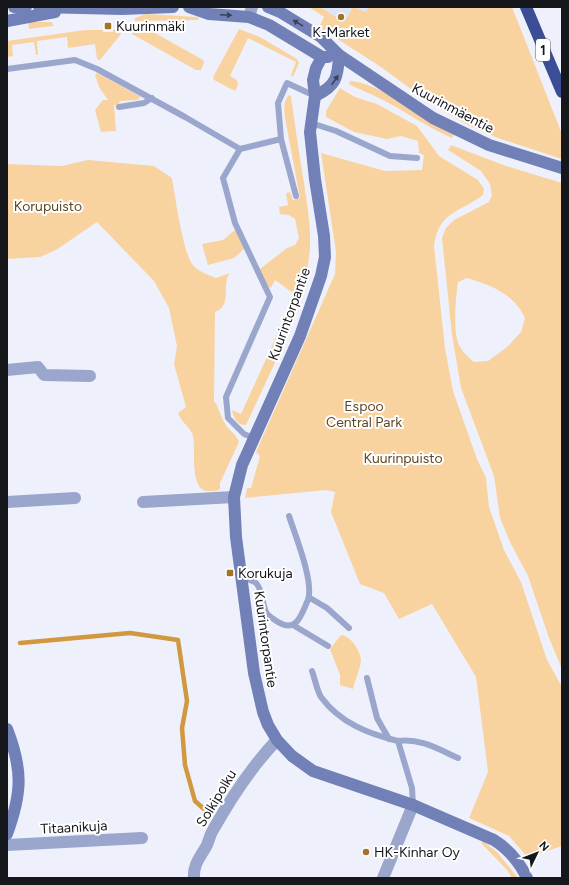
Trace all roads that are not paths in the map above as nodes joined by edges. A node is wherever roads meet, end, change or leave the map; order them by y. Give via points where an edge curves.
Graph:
1 (14, 7) edge
2 (26, 7) edge
3 (39, 7) edge
4 (173, 7) edge
5 (188, 7) edge
6 (268, 7) edge
7 (526, 7) edge
8 (69, 9) junction
9 (250, 12) edge
10 (7, 21) edge
11 (340, 55) junction
12 (322, 57) junction
13 (7, 69) edge
14 (562, 92) edge
15 (315, 96) junction
16 (152, 98) junction
17 (119, 107) dead end
18 (311, 123) junction
19 (281, 139) junction
20 (240, 149) junction
21 (417, 158) dead end
22 (562, 168) edge
23 (296, 196) dead end
24 (7, 370) edge
25 (90, 376) dead end
26 (254, 438) junction
27 (234, 497) junction
28 (75, 498) dead end
29 (7, 502) edge
30 (143, 502) dead end
31 (289, 516) dead end
32 (242, 578) junction
33 (310, 598) junction
34 (293, 625) junction
35 (349, 628) dead end
36 (328, 646) dead end
37 (312, 671) dead end
38 (367, 678) dead end
39 (7, 729) edge
40 (389, 739) junction
41 (277, 740) junction
42 (398, 741) junction
43 (458, 758) dead end
44 (413, 805) junction
45 (7, 834) edge
46 (142, 838) dead end
47 (7, 845) edge
48 (194, 878) edge
49 (383, 878) edge
50 (527, 878) edge

1 - 2 street
3 - 8 street
4 - 8 street
5 -> 9 street via 209,14
11 -> 6 street, Kuurinmäentie via 321,37
7 - 14 highway, 1
8 - 10 street
9 - 12 street
11 - 12 street
15 -> 11 street via 328,90 339,74
11 - 22 street, Kuurinmäentie via 433,118 489,145
12 - 15 street, Kuurintorpantie via 312,80
13 - 16 lane via 76,60
15 - 18 street, Kuurintorpantie
15 - 19 lane via 287,84 278,104
16 - 17 lane via 144,103
16 - 20 lane
18 - 21 lane via 390,156
18 - 26 street, Kuurintorpantie via 315,179 324,236 324,263 300,336
19 - 20 lane
19 - 23 lane
20 - 26 lane via 223,178 235,223 270,297 226,397 228,418 244,434
24 - 25 street via 38,367 44,375
26 - 27 street, Kuurintorpantie via 242,465
27 - 30 street
27 - 32 street, Kuurintorpantie
28 - 29 street
31 - 33 lane via 309,584
32 - 34 lane via 258,585 267,613 287,626
32 - 41 street, Kuurintorpantie via 254,672 263,712
33 - 34 lane via 300,618
33 - 35 lane via 327,608
34 - 36 lane
37 - 40 lane via 320,696 332,708 352,724
38 - 40 lane via 377,718
39 - 45 street via 16,751 19,783 18,801
40 - 42 lane
41 - 44 street, Kuurintorpantie via 292,756 313,771
41 - 48 street, Solkipolku via 255,763 212,832 197,860
42 - 43 lane via 410,739
42 - 44 lane via 412,788
44 - 49 street
44 - 50 street, Kuurintorpantie via 502,845 523,869
46 - 47 street, Titaanikuja

